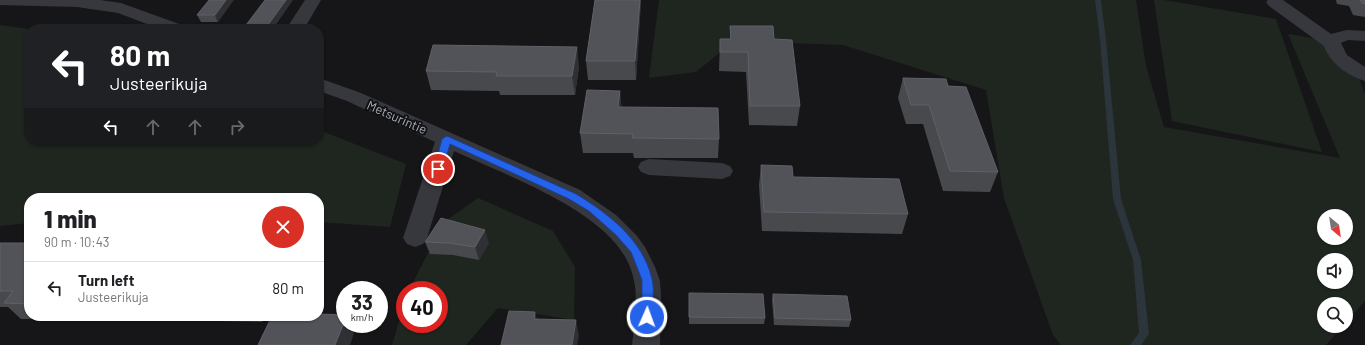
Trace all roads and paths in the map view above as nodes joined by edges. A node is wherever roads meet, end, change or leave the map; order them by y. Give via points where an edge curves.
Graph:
1 (0, 0) edge
2 (313, 0) edge
3 (1275, 2) dead end
4 (163, 24) edge
5 (298, 24) edge
6 (1365, 36) edge
7 (1332, 43) junction
8 (1365, 75) edge
9 (324, 86) edge
10 (447, 139) junction
11 (649, 167) dead end
12 (722, 171) dead end
13 (415, 238) dead end
14 (646, 345) edge

1 - 4 street via 77,2 121,8
2 - 5 street
3 - 7 street
6 - 7 street via 1347,35 1334,39
7 - 8 street via 1334,52 1345,63
9 - 10 street, Metsurintie
10 - 13 street
10 - 14 street, Metsurintie via 572,196 620,232 636,250 647,280
11 - 12 street

